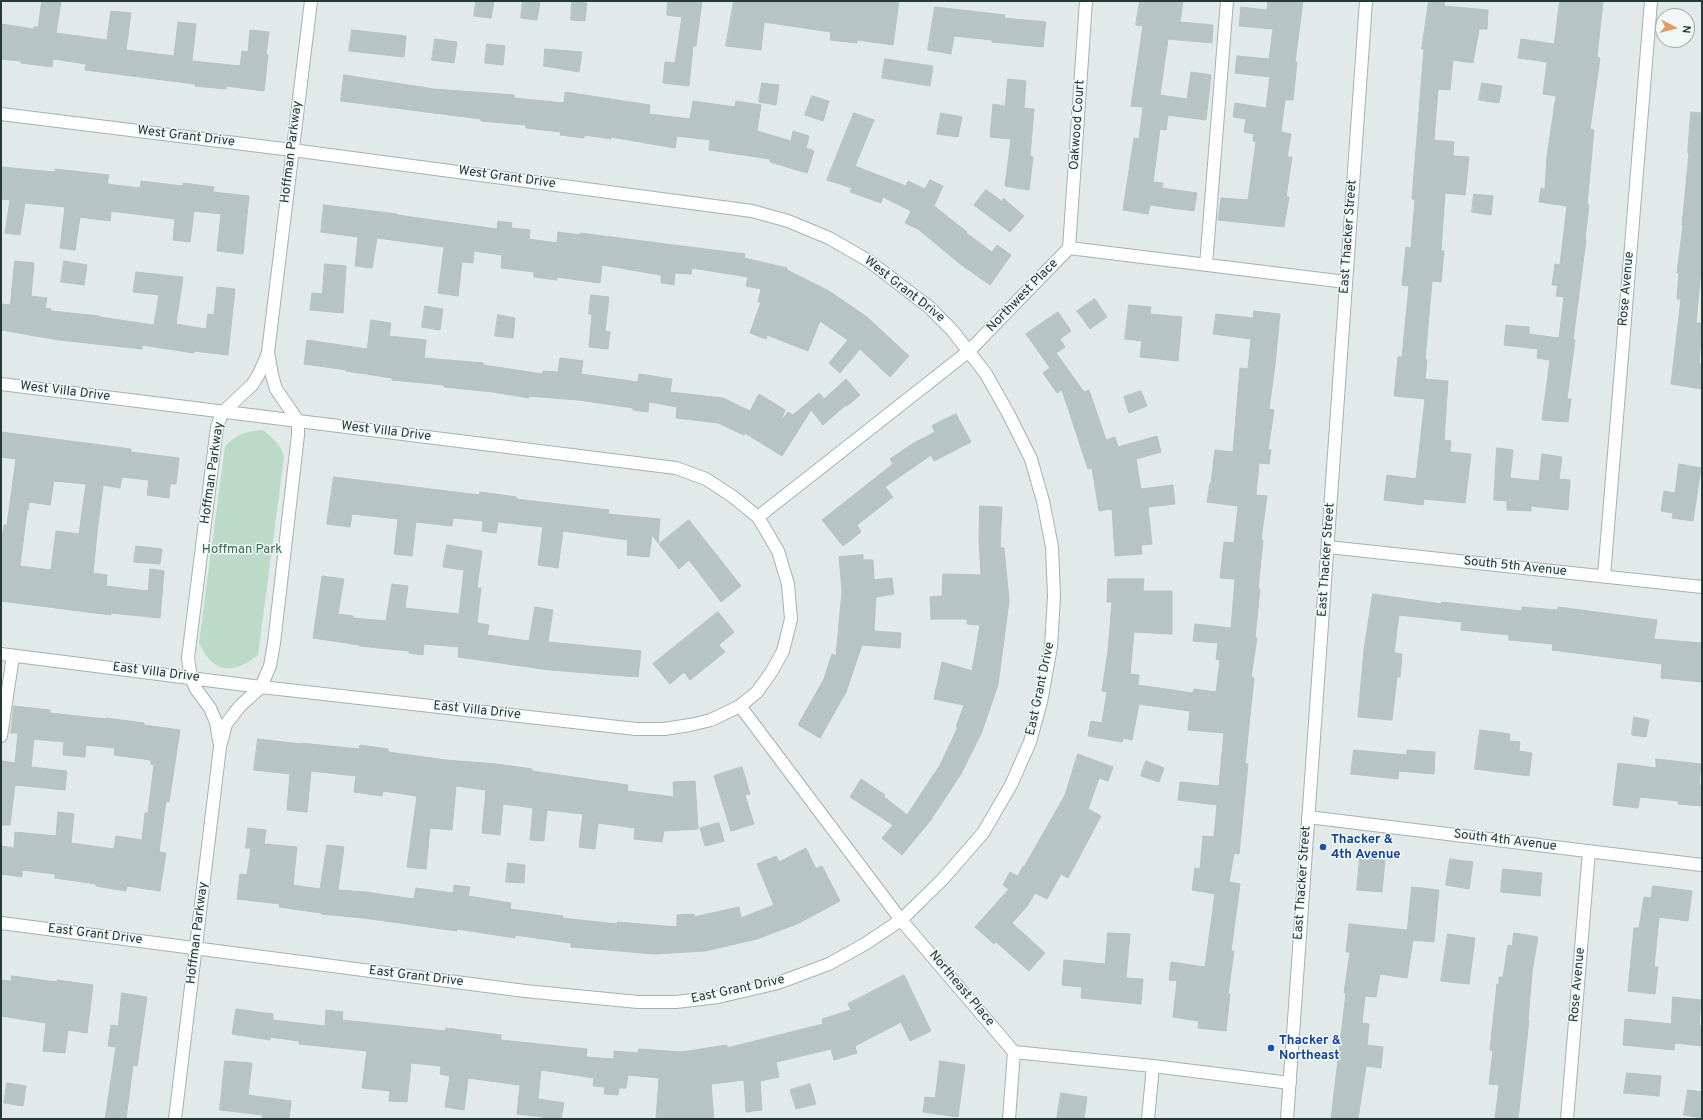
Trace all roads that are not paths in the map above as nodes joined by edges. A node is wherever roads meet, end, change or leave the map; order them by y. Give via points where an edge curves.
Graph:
1 (311, 1) edge
2 (1086, 1) edge
3 (1227, 1) edge
4 (1366, 1) edge
5 (1651, 1) edge
6 (1, 114) edge
7 (292, 150) junction
8 (1069, 248) junction
9 (1206, 265) junction
10 (1346, 282) junction
11 (970, 351) junction
12 (268, 352) junction
13 (1, 384) edge
14 (222, 412) junction
15 (298, 421) junction
16 (758, 518) junction
17 (1328, 547) junction
18 (1604, 576) junction
19 (1702, 587) edge
20 (7, 655) edge
21 (191, 678) junction
22 (261, 687) junction
23 (740, 706) junction
24 (1, 736) edge
25 (220, 747) junction
26 (1308, 817) junction
27 (1589, 851) junction
28 (1702, 865) edge
29 (902, 920) junction
30 (1, 923) edge
31 (196, 948) junction
32 (1014, 1052) junction
33 (1152, 1066) junction
34 (1290, 1083) junction
35 (175, 1119) edge
36 (1009, 1119) edge
37 (1148, 1119) edge
38 (1287, 1119) edge
39 (1568, 1119) edge

1 - 7 street, Hoffman Parkway
2 - 8 street, Oakwood Court
3 - 9 street
4 - 10 street, East Thacker Street
5 - 18 street, Rose Avenue
6 - 7 street, West Grant Drive
7 - 11 street, West Grant Drive via 752,211 780,219 829,238 870,261 929,307
7 - 12 street, Hoffman Parkway
8 - 9 street, Northwest Place
8 - 11 street, Northwest Place
9 - 10 street, Northwest Place
10 - 17 street, East Thacker Street
11 - 16 street, Northwest Place
11 - 29 street, East Grant Drive via 986,374 1028,452 1041,494 1052,547 1054,596 1051,647 1041,702 1030,742 1011,785 982,833 942,880
12 - 14 street, Hoffman Parkway via 260,374 252,385
12 - 15 street, Hoffman Parkway via 276,389
13 - 14 street, West Villa Drive
14 - 15 street, West Villa Drive
14 - 21 street, Hoffman Parkway via 217,427 188,658
15 - 16 street, West Villa Drive via 676,468 706,479
15 - 22 street, Hoffman Parkway via 272,659
16 - 23 street, East Villa Drive via 778,551 788,584 791,618 783,651 772,672 757,692
17 - 18 street, South 5th Avenue
17 - 26 street, East Thacker Street
18 - 19 street, South 5th Avenue
20 - 21 street, East Villa Drive
20 - 24 street
21 - 22 street, East Villa Drive
21 - 25 street, Hoffman Parkway via 216,722
22 - 23 street, East Villa Drive via 636,729 664,729 690,725 711,720
22 - 25 street, Hoffman Parkway via 240,706 226,724
23 - 29 street, Northeast Place
25 - 31 street, Hoffman Parkway
26 - 27 street, South 4th Avenue
26 - 34 street, East Thacker Street
27 - 28 street, South 4th Avenue
27 - 39 street, Rose Avenue
29 - 31 street, East Grant Drive via 829,964 778,983 718,997 676,1002 638,1002 525,991
29 - 32 street, Northeast Place
30 - 31 street, East Grant Drive
31 - 35 street, Hoffman Parkway
32 - 33 street
32 - 36 street
33 - 34 street
33 - 37 street
34 - 38 street, East Thacker Street

